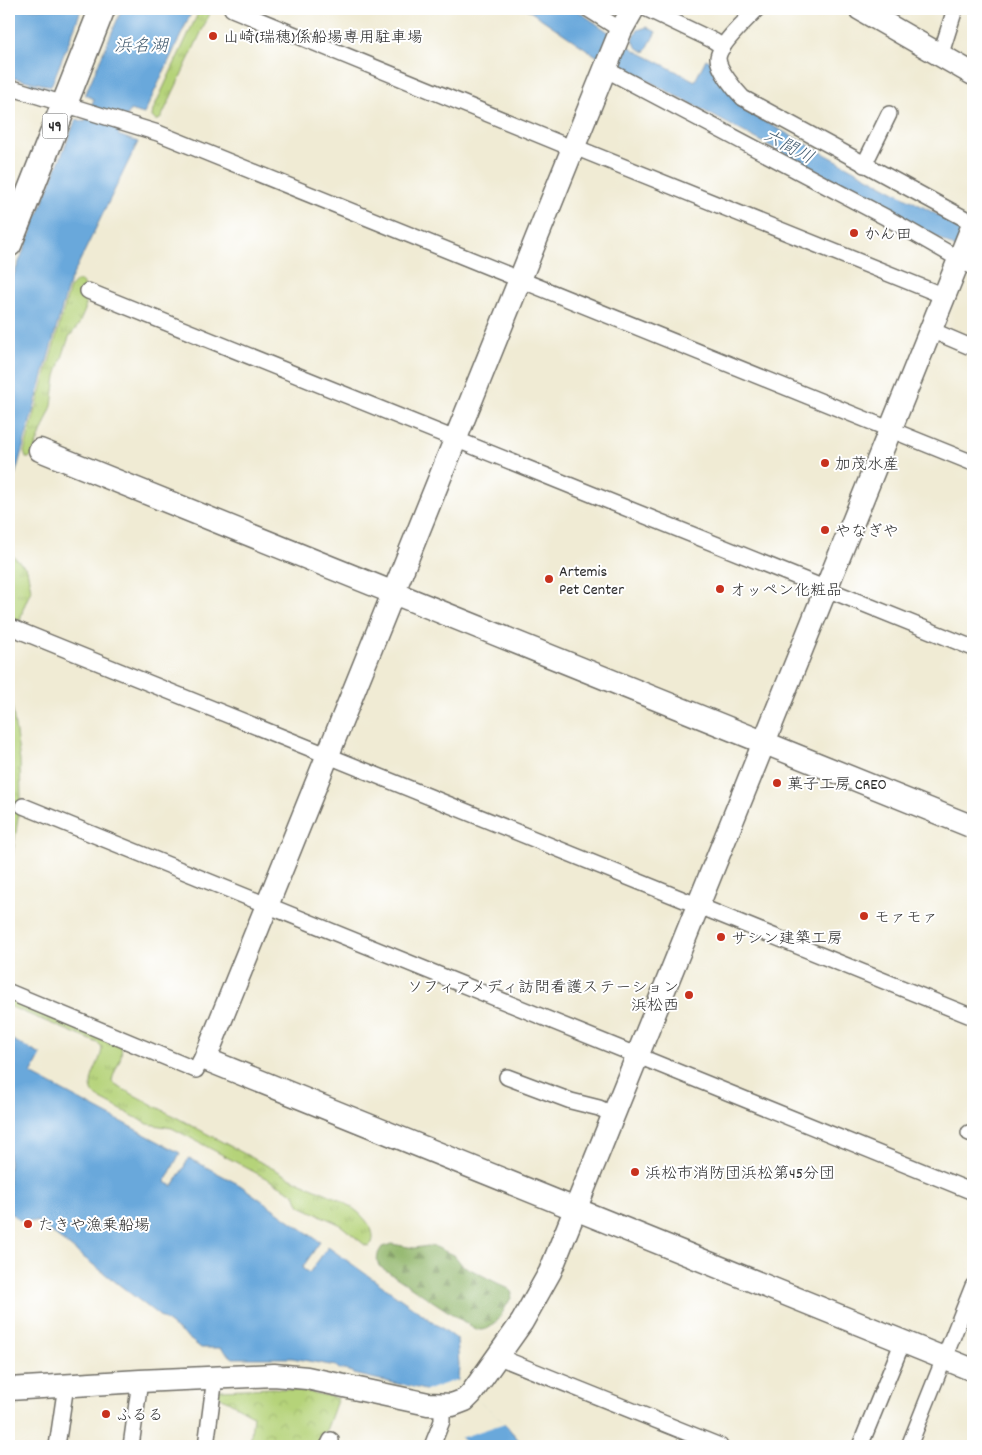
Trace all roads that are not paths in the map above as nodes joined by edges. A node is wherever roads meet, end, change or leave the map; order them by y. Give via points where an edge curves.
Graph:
1 (102, 9) edge
2 (232, 9) edge
3 (588, 9) edge
4 (633, 9) edge
5 (647, 9) edge
6 (757, 9) edge
7 (860, 9) edge
8 (955, 9) edge
9 (620, 32) junction
10 (723, 48) junction
11 (938, 54) junction
12 (606, 67) junction
13 (973, 74) edge
14 (9, 87) edge
15 (76, 106) junction
16 (888, 114) dead end
17 (573, 148) junction
18 (864, 164) junction
19 (973, 226) edge
20 (9, 244) edge
21 (965, 261) edge
22 (520, 279) junction
23 (88, 291) dead end
24 (944, 296) junction
25 (931, 330) junction
26 (973, 348) edge
27 (891, 429) junction
28 (456, 440) junction
29 (40, 450) dead end
30 (973, 463) edge
31 (827, 589) junction
32 (394, 593) junction
33 (13, 628) dead end
34 (973, 648) edge
35 (765, 743) junction
36 (328, 755) junction
37 (23, 806) dead end
38 (973, 827) edge
39 (267, 906) junction
40 (699, 906) junction
41 (9, 992) edge
42 (973, 1017) edge
43 (638, 1056) junction
44 (205, 1059) junction
45 (507, 1077) dead end
46 (614, 1115) junction
47 (973, 1192) edge
48 (575, 1209) junction
49 (973, 1286) edge
50 (903, 1342) junction
51 (498, 1357) junction
52 (944, 1358) junction
53 (973, 1370) edge
54 (215, 1377) junction
55 (140, 1381) junction
56 (66, 1385) junction
57 (9, 1389) edge
58 (435, 1410) junction
59 (57, 1446) edge
60 (131, 1446) edge
61 (206, 1446) edge
62 (432, 1446) edge
63 (720, 1446) edge
64 (860, 1446) edge
65 (909, 1446) edge

1 - 15 main road, 49
2 - 17 street
3 - 9 street
4 - 9 street
5 - 10 street
6 - 10 street
7 - 11 street
8 - 11 street
9 - 12 street
10 - 18 street via 719,55 720,66 743,98
11 - 13 street
12 - 17 street
12 - 21 street
14 - 15 street
15 - 20 main road, 49
15 - 22 street via 158,132
16 - 18 street
17 - 22 street
17 - 24 street
18 - 19 street
19 - 21 street
21 - 24 street
22 - 27 street
22 - 28 street
23 - 28 street
24 - 25 street
25 - 26 street
25 - 27 street
27 - 30 street
27 - 31 street
28 - 31 street
28 - 32 street
29 - 32 street
31 - 34 street
31 - 35 street
32 - 35 street
32 - 36 street
33 - 36 street
35 - 38 street
35 - 40 street
36 - 39 street
36 - 40 street
37 - 39 street
39 - 43 street
39 - 44 street
40 - 42 street
40 - 43 street
41 - 44 street via 196,1070 200,1061
43 - 46 street
43 - 47 street
44 - 48 street
45 - 46 street
46 - 48 street
48 - 50 street
48 - 51 street via 541,1291
49 - 52 street
50 - 52 street
50 - 64 street
51 - 58 street via 471,1394 461,1402
51 - 63 street
52 - 53 street
52 - 65 street
54 - 55 street
54 - 58 street via 274,1375 307,1378
54 - 61 street
55 - 56 street
55 - 60 street
56 - 57 street
56 - 59 street
58 - 62 street

